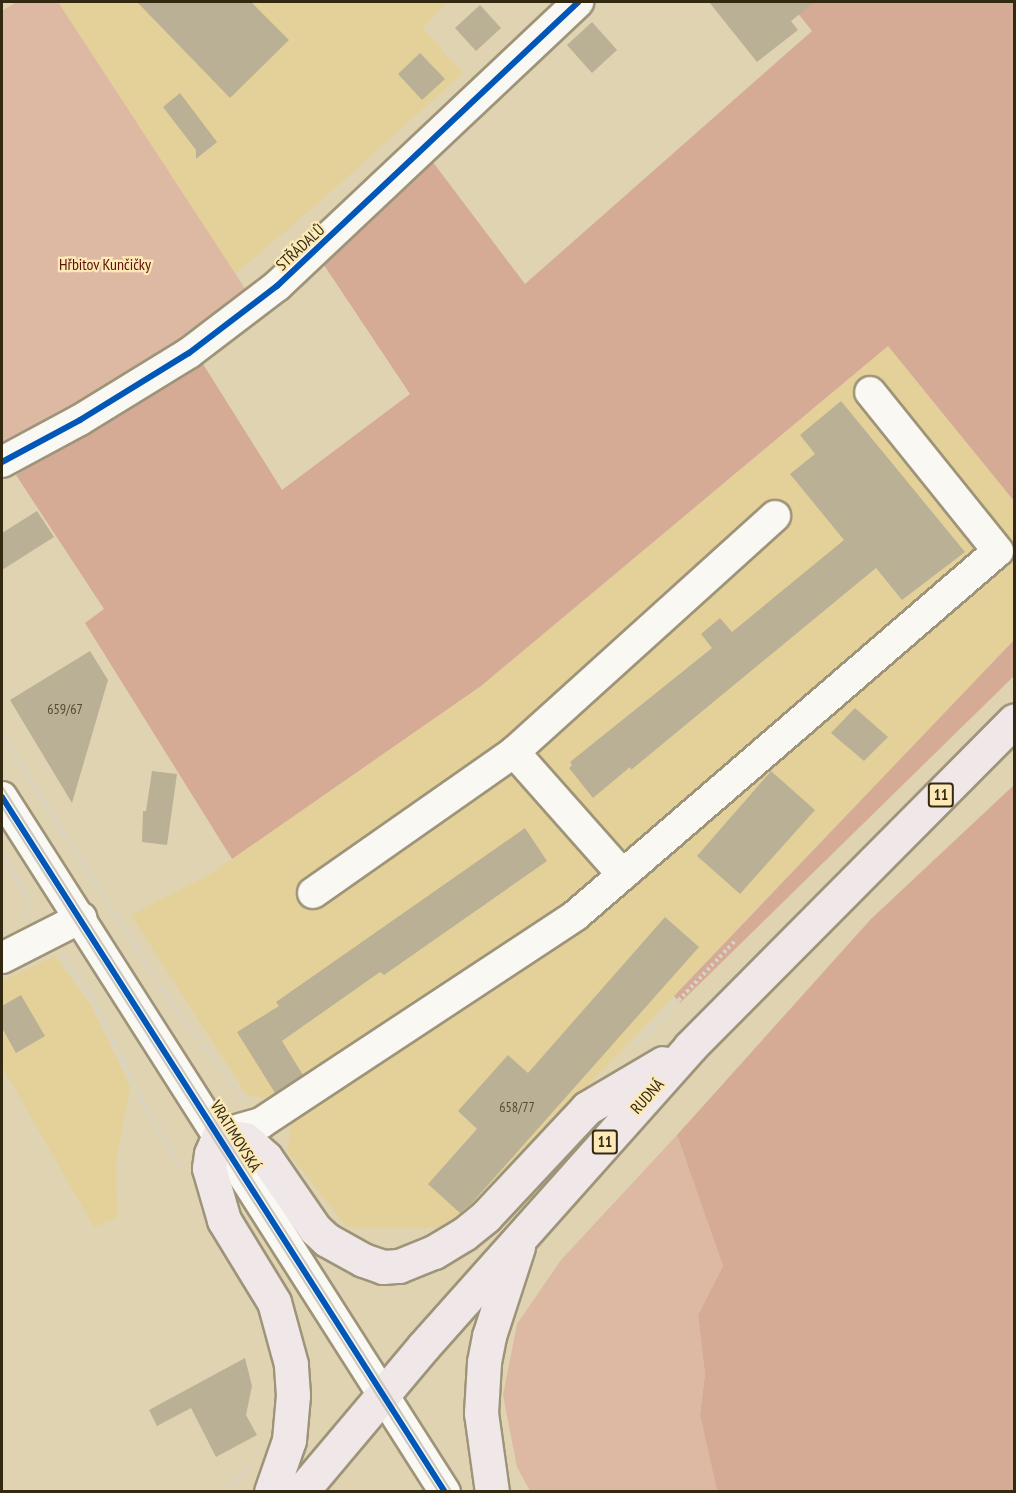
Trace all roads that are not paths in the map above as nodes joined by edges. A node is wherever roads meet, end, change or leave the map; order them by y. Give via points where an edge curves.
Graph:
1 (578, 2) edge
2 (870, 392) dead end
3 (2, 462) edge
4 (775, 516) dead end
5 (1014, 721) edge
6 (514, 752) junction
7 (2, 797) edge
8 (623, 875) junction
9 (313, 893) dead end
10 (81, 918) junction
11 (2, 958) edge
12 (690, 1047) junction
13 (219, 1135) junction
14 (521, 1236) junction
15 (384, 1393) junction
16 (271, 1491) edge
17 (301, 1491) edge
18 (445, 1491) edge
19 (492, 1491) edge

1 - 3 street, STŘÁDALŮ via 277,286 189,353
2 - 8 street via 998,551
4 - 6 street
5 - 12 main road, RUDNÁ / 11
6 - 8 street
6 - 9 street
7 - 10 street, VRATIMOVSKÁ
8 - 13 street via 576,915 261,1123
10 - 11 street
10 - 13 street, VRATIMOVSKÁ
12 - 13 main road via 587,1108 486,1216 464,1234 399,1266 373,1264 327,1240 266,1158 245,1139
12 - 14 main road, RUDNÁ / 11
13 - 15 street, VRATIMOVSKÁ
13 - 16 main road via 209,1168 224,1220 274,1302 291,1364 289,1440
14 - 15 main road, RUDNÁ / 11
14 - 19 main road via 484,1362 481,1413
15 - 17 main road, RUDNÁ / 11
15 - 18 street, VRATIMOVSKÁ

